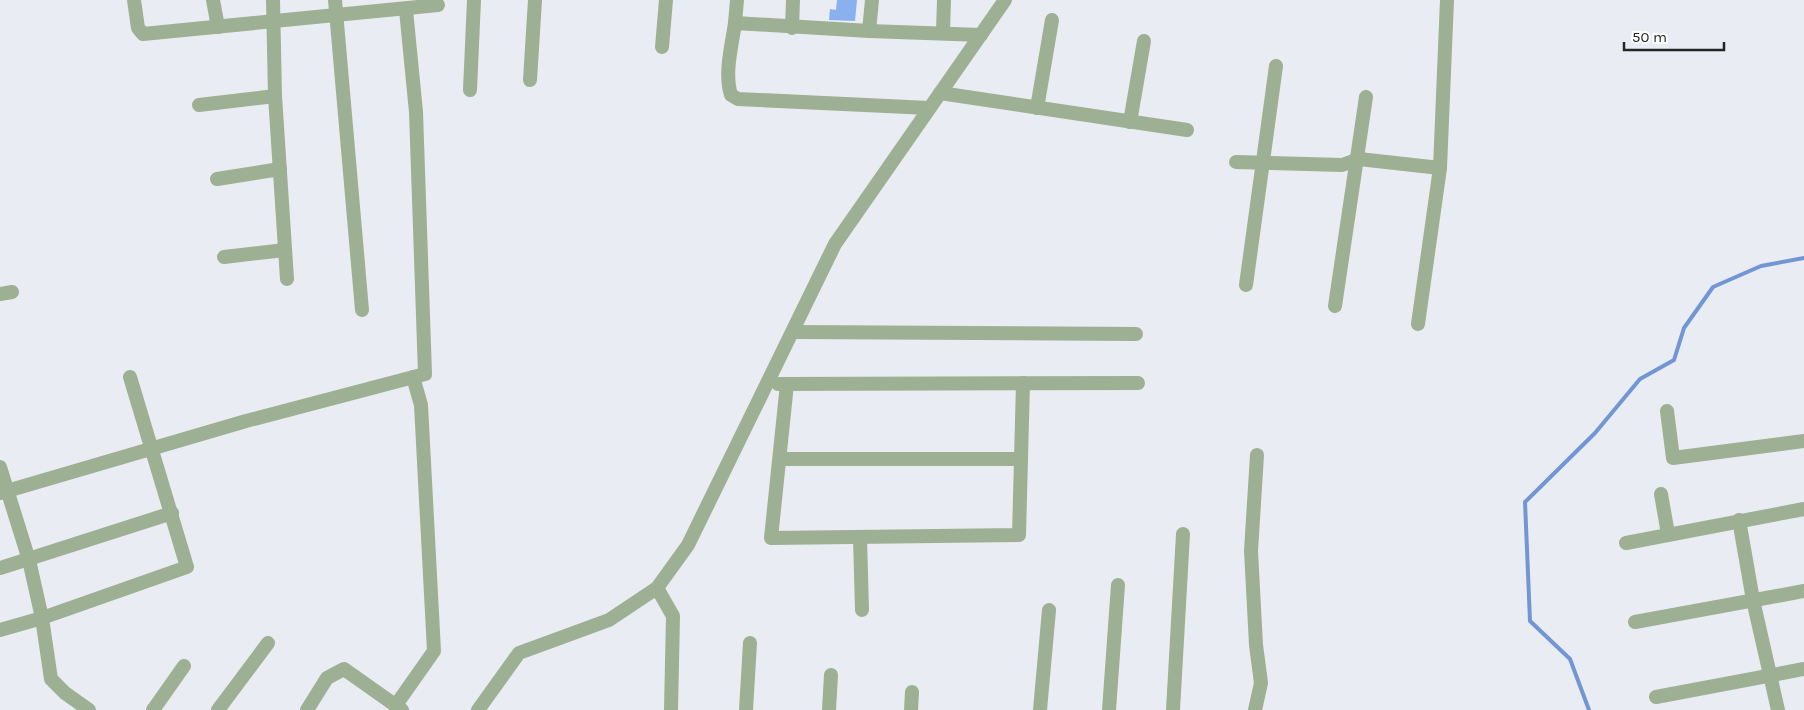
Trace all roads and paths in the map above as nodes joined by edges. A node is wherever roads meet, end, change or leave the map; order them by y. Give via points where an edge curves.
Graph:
1 (134, 0) edge
2 (213, 0) edge
3 (273, 0) edge
4 (335, 0) edge
5 (474, 0) edge
6 (535, 0) edge
7 (666, 0) edge
8 (737, 0) edge
9 (793, 0) edge
10 (872, 0) edge
11 (944, 0) edge
12 (1005, 0) edge
13 (1447, 0) edge
14 (438, 5) dead end
15 (406, 10) junction
16 (335, 16) junction
17 (1052, 20) dead end
18 (275, 22) junction
19 (735, 24) junction
20 (218, 27) junction
21 (792, 28) junction
22 (869, 31) junction
23 (943, 32) junction
24 (981, 34) junction
25 (1144, 41) dead end
26 (662, 47) dead end
27 (1276, 66) dead end
28 (530, 80) dead end
29 (470, 90) dead end
30 (940, 93) junction
31 (275, 96) junction
32 (1366, 97) dead end
33 (199, 106) dead end
34 (929, 108) junction
35 (1037, 108) junction
36 (1130, 122) junction
37 (1187, 130) dead end
38 (1357, 160) junction
39 (1236, 162) dead end
40 (1263, 162) junction
41 (1440, 168) junction
42 (280, 169) junction
43 (217, 179) dead end
44 (285, 250) junction
45 (224, 257) dead end
46 (287, 279) dead end
47 (1246, 285) dead end
48 (1335, 306) dead end
49 (362, 310) dead end
50 (1418, 324) dead end
51 (793, 332) junction
52 (1136, 334) dead end
53 (130, 377) dead end
54 (413, 377) junction
55 (1023, 383) junction
56 (1138, 383) dead end
57 (767, 384) junction
58 (788, 384) junction
59 (1667, 411) dead end
60 (1804, 440) edge
61 (151, 448) junction
62 (1257, 455) dead end
63 (780, 459) junction
64 (1021, 459) junction
65 (0, 467) edge
66 (3, 492) edge
67 (1662, 494) dead end
68 (1804, 509) edge
69 (172, 513) junction
70 (1739, 520) junction
71 (1183, 534) dead end
72 (1668, 534) junction
73 (860, 537) junction
74 (1626, 543) dead end
75 (29, 560) junction
76 (0, 568) edge
77 (1118, 585) dead end
78 (1804, 590) edge
79 (660, 592) junction
80 (1753, 600) junction
81 (862, 610) dead end
82 (1049, 610) dead end
83 (42, 618) junction
84 (1635, 622) dead end
85 (0, 630) edge
86 (268, 643) dead end
87 (750, 643) dead end
88 (184, 666) dead end
89 (1804, 669) edge
90 (831, 675) dead end
91 (1769, 676) junction
92 (912, 692) dead end
93 (1656, 697) dead end
94 (400, 707) edge
95 (89, 710) edge
96 (153, 710) edge
97 (218, 710) edge
98 (307, 710) edge
99 (478, 710) edge
100 (671, 710) edge
101 (746, 710) edge
102 (830, 710) edge
103 (911, 710) edge
104 (1040, 710) edge
105 (1109, 710) edge
106 (1172, 710) edge
107 (1255, 710) edge
108 (1778, 710) edge

1 - 20 street via 138,28 143,34
2 - 20 street
3 - 18 street
4 - 16 street
5 - 29 street
6 - 28 street
7 - 26 street
8 - 19 street
9 - 21 street
10 - 22 street
11 - 23 street
12 - 24 street
13 - 41 street
14 - 15 street
15 - 16 street
15 - 54 street via 416,112 425,374
16 - 18 street
16 - 49 street
17 - 35 street
18 - 20 street
18 - 31 street
19 - 21 street
19 - 34 street via 728,88 738,99
21 - 22 street
22 - 23 street
23 - 24 street
24 - 30 street
25 - 36 street
27 - 40 street
30 - 34 street
30 - 35 street
31 - 33 street
31 - 42 street
32 - 38 street
34 - 51 street via 835,244
35 - 36 street
36 - 37 street
38 - 40 street via 1342,165
38 - 41 street
38 - 48 street
39 - 40 street
40 - 47 street
41 - 50 street
42 - 43 street
42 - 44 street
44 - 45 street
44 - 46 street
51 - 52 street
51 - 57 street
53 - 61 street
54 - 61 street
54 - 94 street via 421,405 434,651
55 - 56 street
55 - 58 street
55 - 64 street
57 - 58 street
57 - 79 street via 688,545
58 - 63 street
59 - 60 street via 1673,458
61 - 66 street
61 - 69 street
62 - 107 street via 1251,551 1261,683
63 - 64 street
63 - 73 street via 772,538
64 - 73 street via 1019,535
65 - 66 street
66 - 75 street
67 - 72 street
68 - 70 street
69 - 75 street
69 - 83 street via 187,567
70 - 72 street
70 - 80 street
71 - 106 street
72 - 74 street
73 - 81 street
75 - 76 street
75 - 83 street
77 - 105 street
78 - 80 street
79 - 99 street via 610,620 520,653
79 - 100 street via 674,616
80 - 84 street
80 - 91 street
82 - 104 street
83 - 85 street
83 - 95 street via 51,679 64,693
86 - 97 street
87 - 101 street
88 - 96 street
89 - 91 street
90 - 102 street
91 - 93 street
91 - 108 street
92 - 103 street
94 - 98 street via 344,668 327,678

